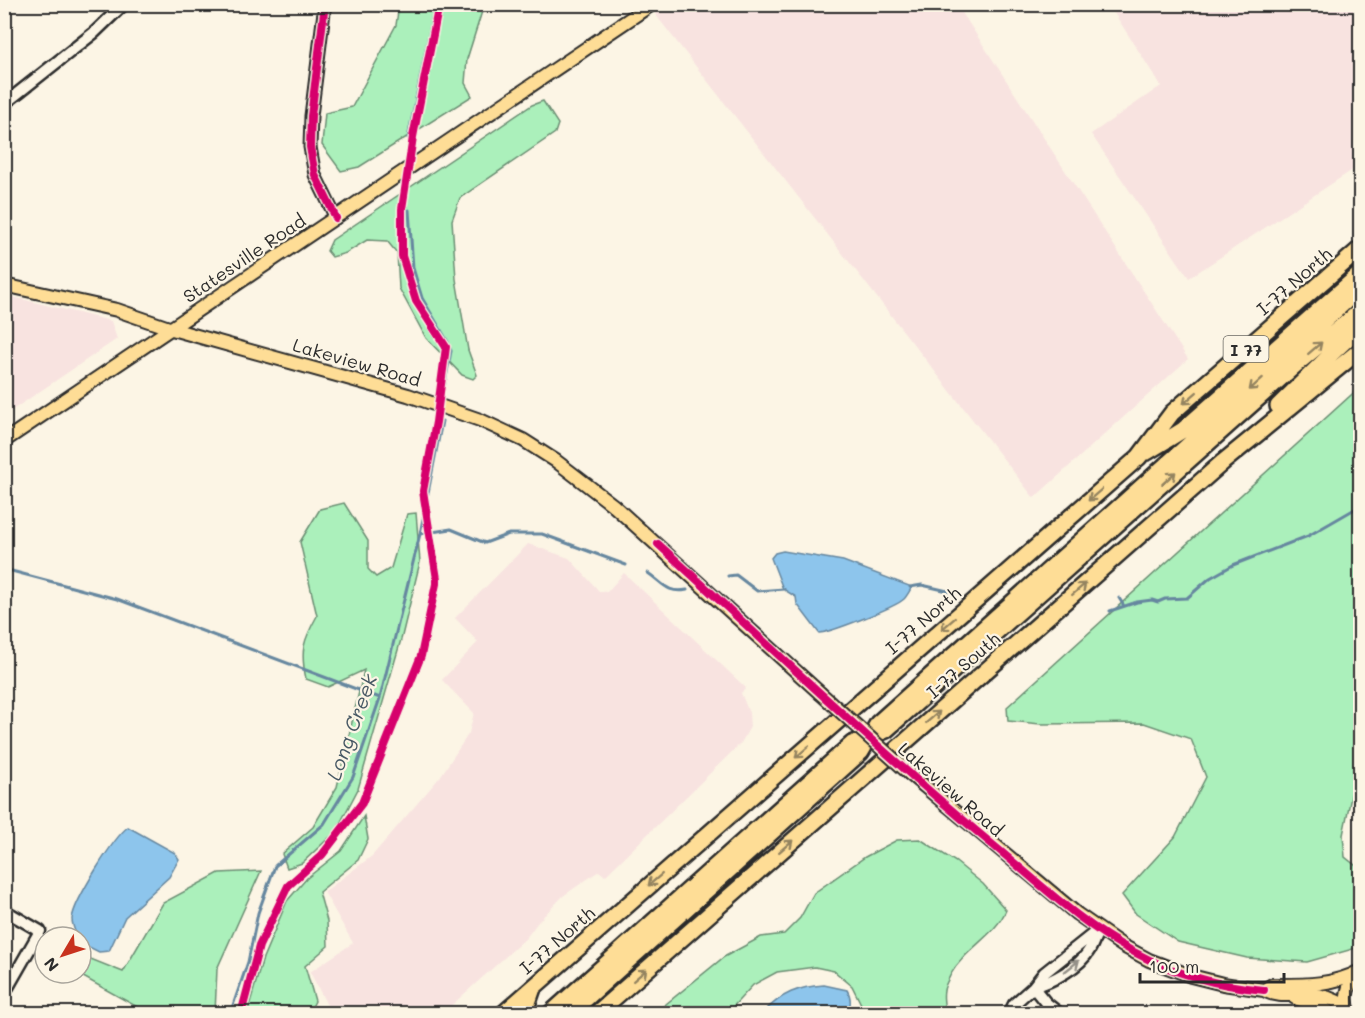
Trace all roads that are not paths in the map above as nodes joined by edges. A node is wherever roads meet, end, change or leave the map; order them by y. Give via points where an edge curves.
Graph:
1 (124, 4) edge
2 (325, 4) edge
3 (652, 4) edge
4 (4, 104) edge
5 (336, 218) junction
6 (1360, 249) edge
7 (1360, 274) edge
8 (4, 285) edge
9 (1360, 288) edge
10 (1360, 311) edge
11 (1360, 327) edge
12 (172, 329) junction
13 (1360, 350) edge
14 (4, 441) edge
15 (1139, 457) junction
16 (1223, 462) junction
17 (902, 708) junction
18 (869, 737) junction
19 (836, 767) junction
20 (4, 910) edge
21 (1098, 930) junction
22 (1360, 971) edge
23 (534, 985) junction
24 (1033, 987) junction
25 (1264, 990) junction
26 (4, 994) edge
27 (1286, 995) junction
28 (1349, 1012) edge
29 (503, 1014) edge
30 (524, 1014) edge
31 (550, 1014) edge
32 (569, 1014) edge
33 (596, 1014) edge
34 (1009, 1014) edge
35 (1060, 1014) edge
36 (1332, 1014) edge

1 - 4 street
2 - 5 street via 310,147 315,175
3 - 5 main road, Statesville Road
5 - 12 main road, Statesville Road
6 -> 15 highway, I-77 North / I 77 via 1172,413
7 - 15 highway, I 77 via 1183,430
8 - 12 main road, Lakeview Road via 117,310
9 -> 17 highway
17 -> 10 highway
11 - 16 highway
12 - 14 main road, Statesville Road
12 - 18 main road, Lakeview Road, bridge via 435,404 523,440 614,505
13 - 16 highway, I-77 South
15 -> 23 highway, I-77 North / I 77
33 -> 16 highway, I-77 South
17 - 18 highway via 886,730
18 - 19 highway via 861,752
18 - 21 main road, Lakeview Road, bridge
19 - 31 highway
19 - 32 highway
20 - 26 street via 40,931
21 - 24 street via 1083,957 1051,982
21 - 25 main road, Lakeview Road via 1129,950 1175,971
22 - 25 main road, Lakeview Road via 1328,983 1272,985
22 - 28 main road via 1347,989
23 - 29 highway, I-77 North / I 77
23 - 30 highway, I 77
24 - 34 street
24 - 35 street
25 - 27 main road, Lakeview Road via 1272,995
27 - 28 main road, Lakeview Road via 1326,997
27 - 36 main road

